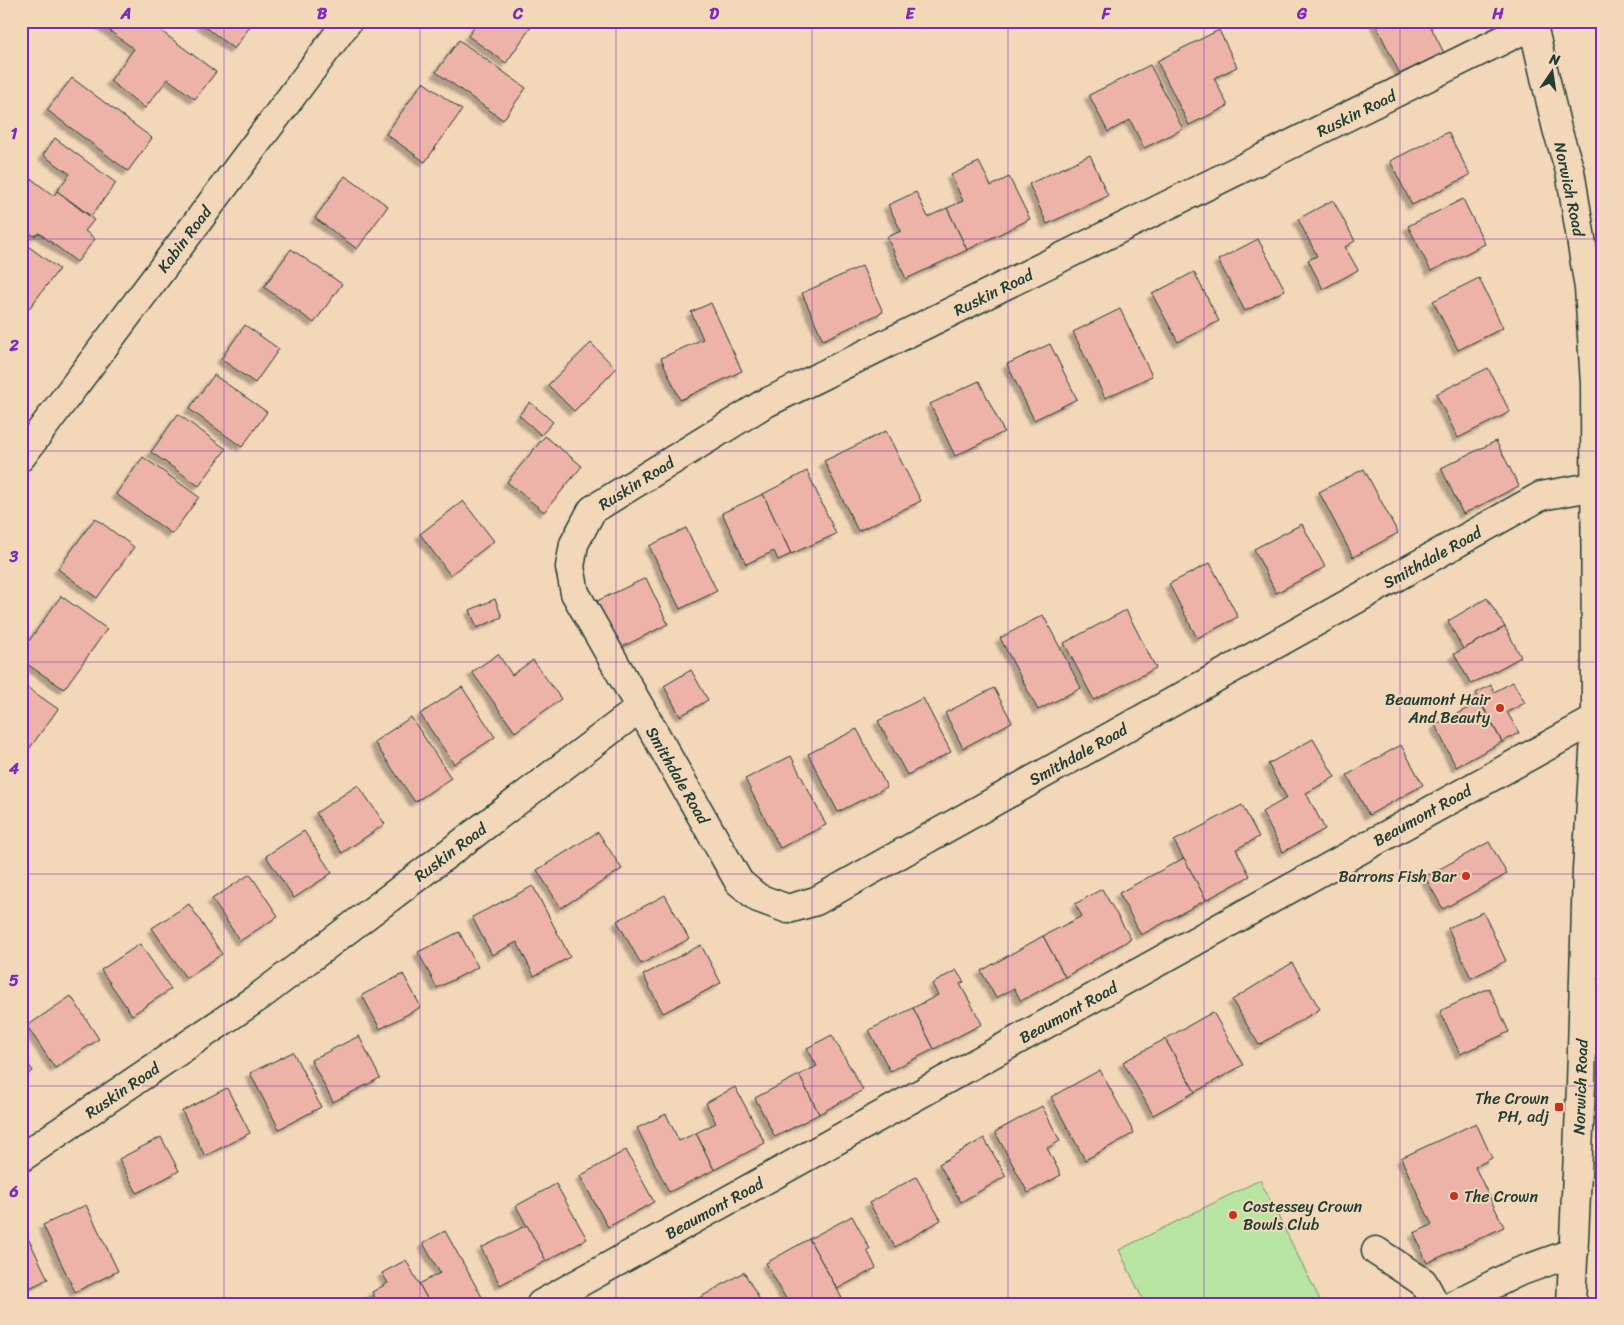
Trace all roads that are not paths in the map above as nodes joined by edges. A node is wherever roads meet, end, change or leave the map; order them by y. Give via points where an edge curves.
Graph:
1 (348, 21) edge
2 (1532, 23) edge
3 (1596, 287) edge
4 (21, 457) edge
5 (1597, 486) junction
6 (640, 708) junction
7 (1596, 719) junction
8 (1587, 870) junction
9 (1603, 897) edge
10 (21, 1158) edge
11 (1376, 1251) dead end
12 (1574, 1252) junction
13 (540, 1304) edge
14 (1435, 1304) edge
15 (1455, 1304) edge
16 (1571, 1304) edge

1 - 4 street, Kabin Road
2 - 3 street, Norwich Road
2 - 6 street, Ruskin Road via 762,405 592,510 574,544 570,568 575,593
3 - 5 street, Norwich Road
5 - 6 street, Smithdale Road via 1541,496 816,901 788,909 758,898 739,882
5 - 7 street, Norwich Road
6 - 10 street, Ruskin Road via 260,996
7 - 8 street, Norwich Road
7 - 13 street, Beaumont Road
8 - 9 street
8 - 12 street, Norwich Road
11 - 14 street via 1423,1282
12 - 15 street via 1516,1273
12 - 16 street, Norwich Road

